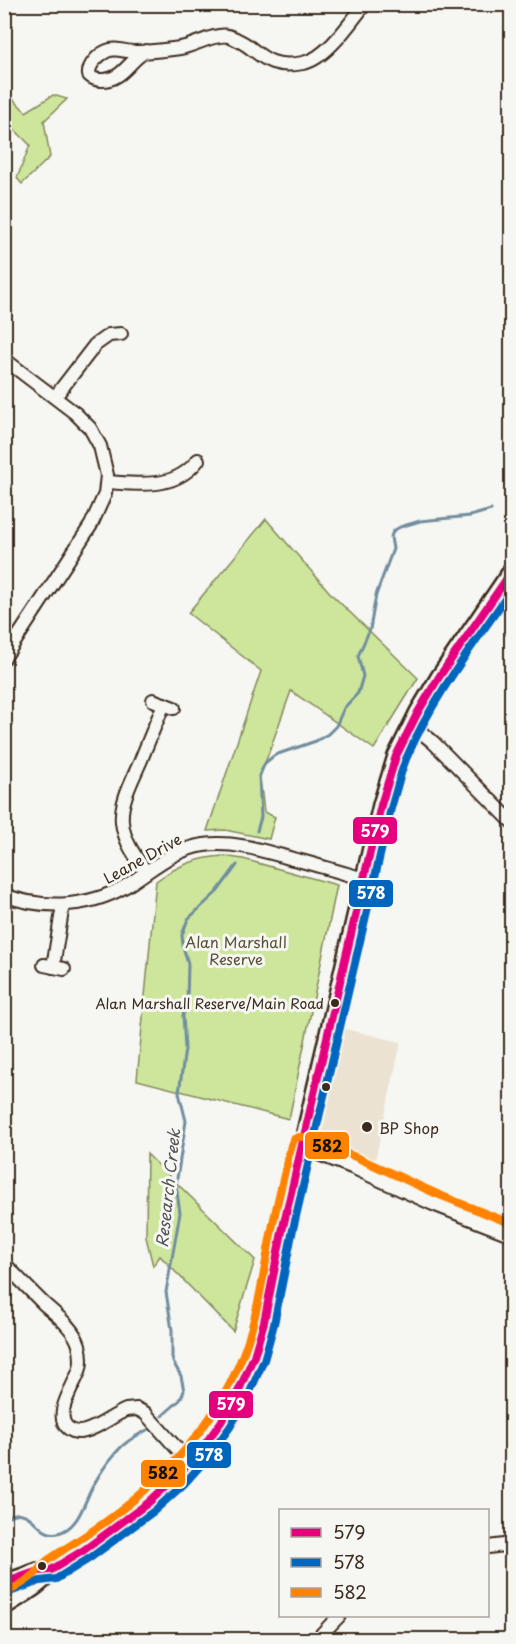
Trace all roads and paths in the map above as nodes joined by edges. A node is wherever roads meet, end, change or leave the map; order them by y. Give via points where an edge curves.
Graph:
1 (365, 4) edge
2 (146, 51) dead end
3 (122, 334) dead end
4 (4, 359) edge
5 (55, 397) junction
6 (198, 460) dead end
7 (107, 482) junction
8 (512, 570) edge
9 (4, 658) edge
10 (163, 704) dead end
11 (410, 727) junction
12 (512, 822) edge
13 (147, 872) junction
14 (364, 879) junction
15 (4, 895) edge
16 (63, 905) junction
17 (54, 967) dead end
18 (301, 1147) junction
19 (512, 1235) edge
20 (4, 1263) edge
21 (190, 1463) junction
22 (512, 1544) edge
23 (489, 1547) edge
24 (51, 1569) junction
25 (4, 1583) edge
26 (4, 1606) edge
27 (338, 1617) edge
28 (316, 1640) edge

1 - 2 street via 323,52 301,64 273,63 224,35 184,47
3 - 5 street via 109,335 95,345
4 - 5 street
5 - 7 street via 83,420 95,437
6 - 7 street via 185,474 164,482
7 - 9 street via 91,525
8 - 11 main road
10 - 13 street via 122,811 130,848
11 - 12 street via 433,742
11 - 14 main road via 386,785
13 - 14 street, Leane Drive via 180,852 222,844 255,848
13 - 16 street, Leane Drive via 109,894
14 - 18 main road
15 - 16 street, Leane Drive via 32,903
16 - 17 street
18 - 19 street
18 - 21 main road via 254,1356 230,1407
20 - 21 street via 78,1342 80,1366 64,1406 65,1425 81,1432 126,1410 141,1411
21 - 24 main road via 133,1516
22 - 23 street
24 - 25 main road
24 - 26 main road via 39,1584
27 - 28 street

